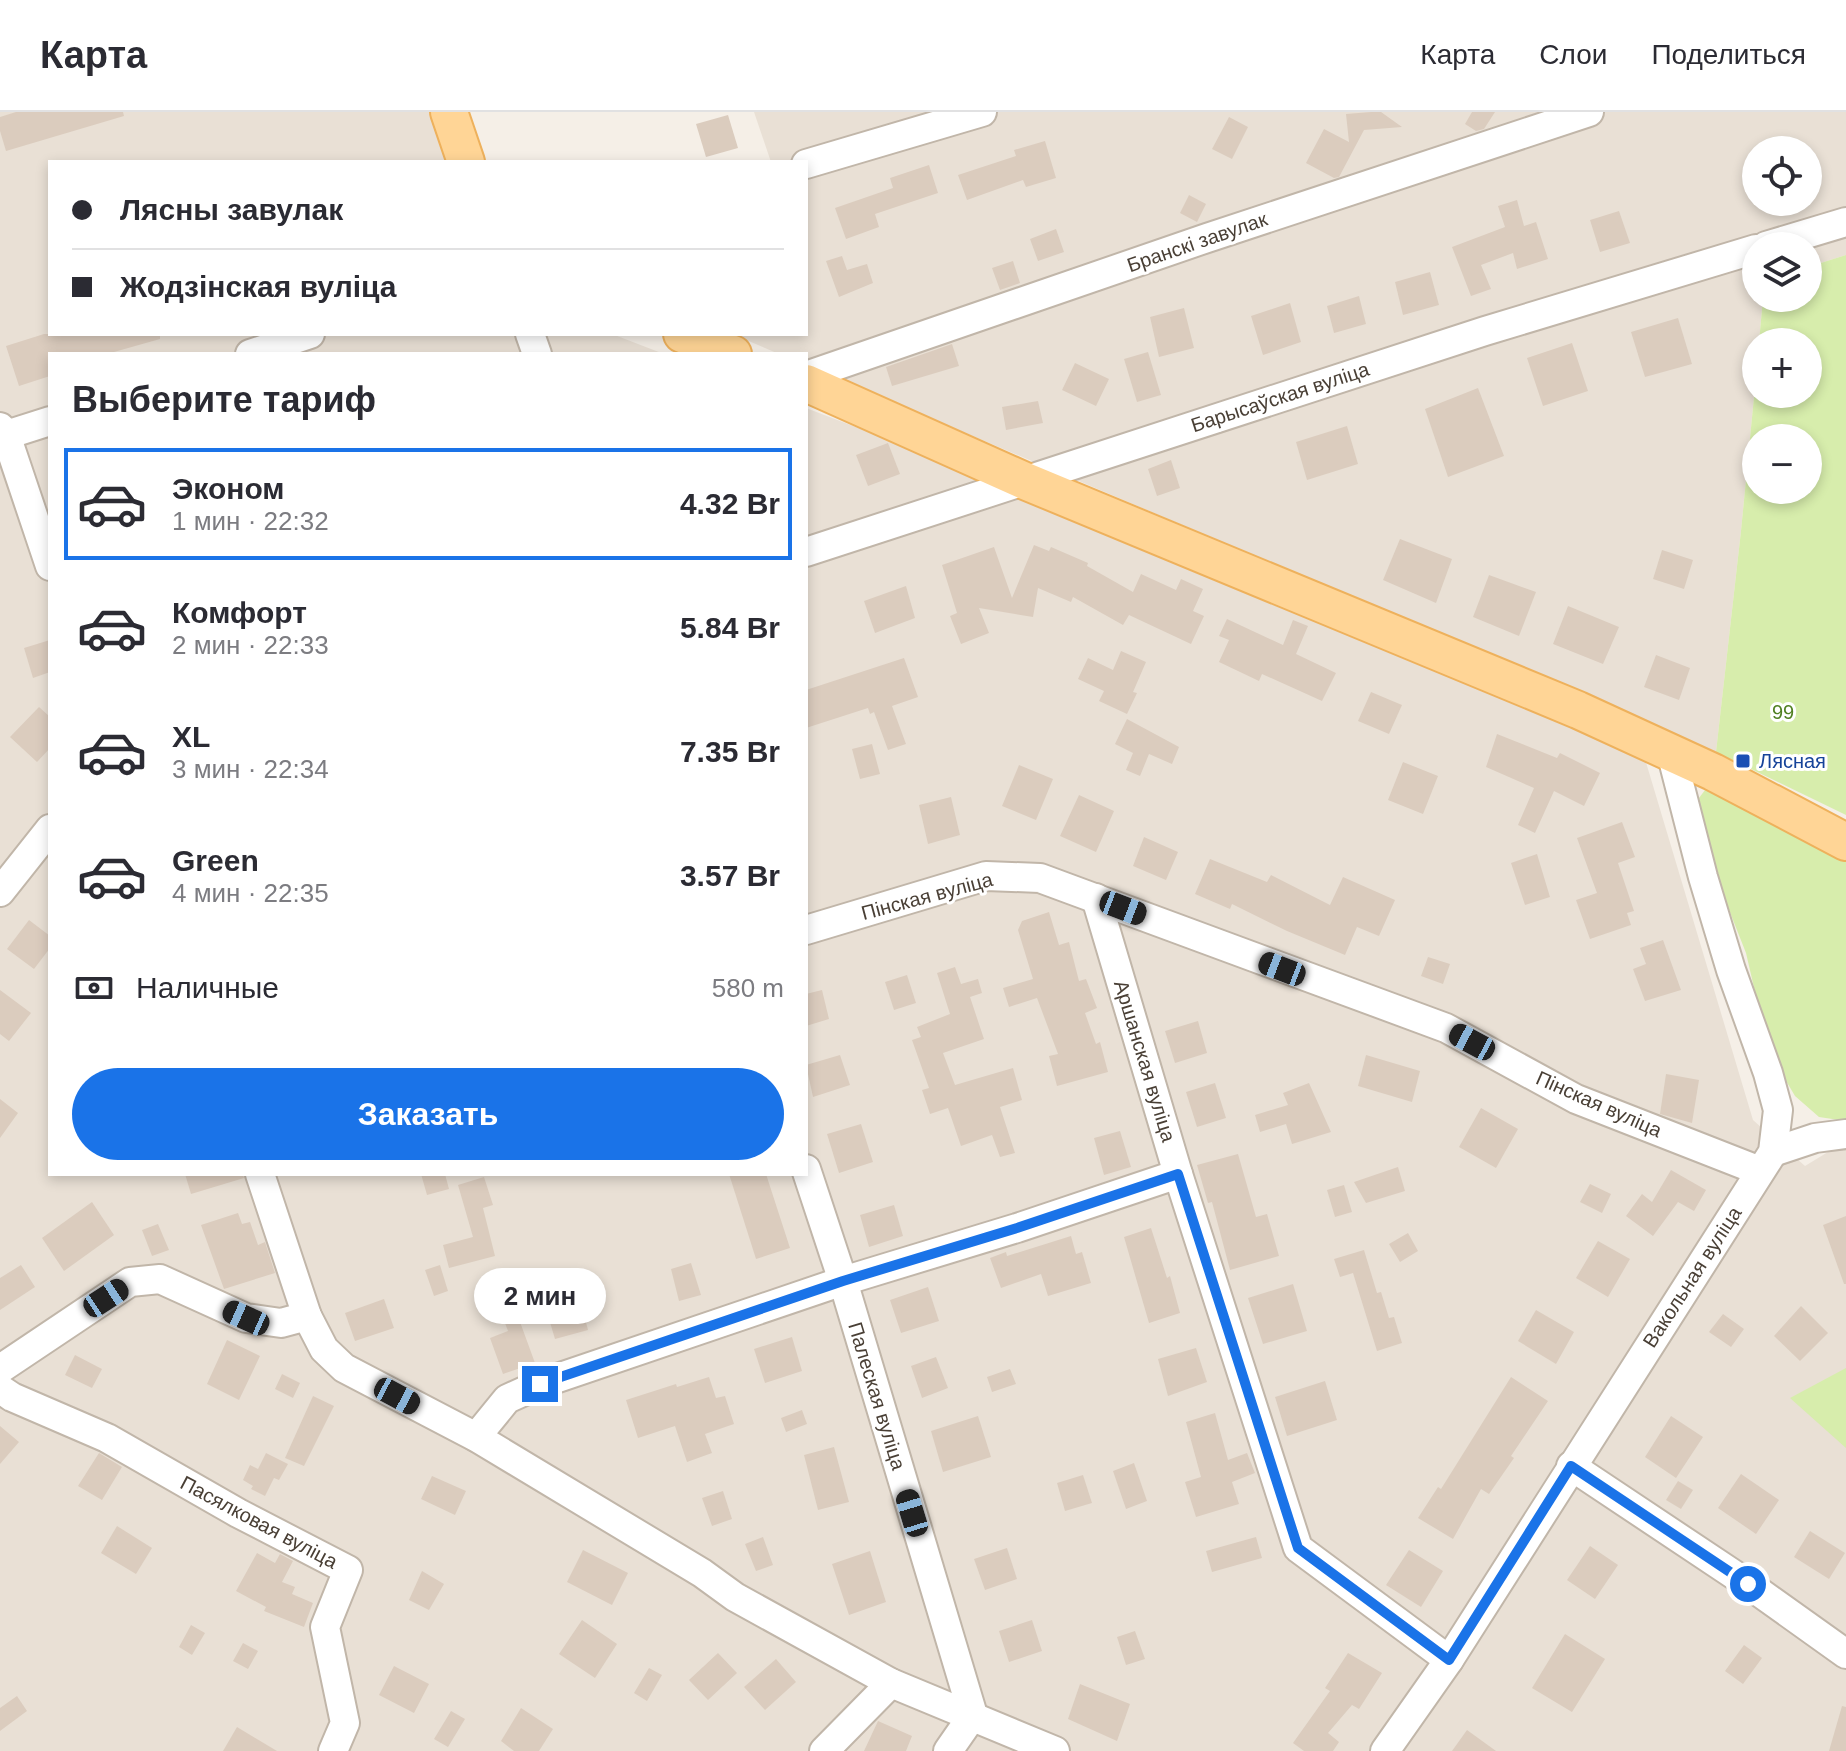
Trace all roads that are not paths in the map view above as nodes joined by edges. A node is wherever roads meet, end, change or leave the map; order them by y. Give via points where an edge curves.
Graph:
1 (449, 112) edge
2 (982, 112) edge
3 (1589, 112) edge
4 (465, 160) edge
5 (808, 163) edge
6 (1846, 222) edge
7 (1813, 232) edge
8 (1742, 253) edge
9 (304, 336) edge
10 (687, 336) edge
11 (256, 352) edge
12 (728, 352) edge
13 (808, 375) edge
14 (808, 384) edge
15 (48, 422) edge
16 (2, 433) edge
17 (1025, 481) junction
18 (808, 551) edge
19 (48, 560) edge
20 (1671, 752) junction
21 (48, 832) edge
22 (1846, 842) edge
23 (0, 892) edge
24 (1096, 898) junction
25 (808, 929) edge
26 (1846, 1134) edge
27 (1766, 1161) junction
28 (1178, 1174) junction
29 (808, 1175) edge
30 (261, 1176) edge
31 (843, 1281) junction
32 (307, 1316) junction
33 (0, 1369) edge
34 (0, 1389) edge
35 (476, 1437) junction
36 (1571, 1466) junction
37 (1846, 1654) edge
38 (1449, 1660) junction
39 (891, 1683) junction
40 (973, 1715) junction
41 (333, 1751) edge
42 (824, 1751) edge
43 (948, 1751) edge
44 (1055, 1751) edge
45 (1385, 1751) edge

1 - 4 main road
2 - 5 street
3 - 13 street, Бранскі завулак
6 - 7 street
8 - 17 street, Барысаўская вуліца
9 - 11 street
10 - 12 main road
14 - 17 main road
15 - 16 street
16 - 19 street
17 - 18 street, Барысаўская вуліца
17 - 20 main road
20 - 22 main road
20 - 27 street, Вакольная вуліца via 1707,891 1778,1110
21 - 23 street
24 - 25 street, Пінская вуліца via 1040,878 986,876
24 - 27 street, Пінская вуліца via 1446,1028 1576,1099
24 - 28 street, Аршанская вуліца
26 - 27 street via 1815,1138
27 - 36 street, Вакольная вуліца
28 - 31 street
28 - 38 street, Аршанская вуліца via 1298,1548
29 - 31 street, Палеская вуліца
30 - 32 street
31 - 35 street via 540,1384 507,1399
31 - 40 street, Палеская вуліца
32 - 33 street via 281,1323 246,1318 160,1279 130,1282
32 - 35 street via 324,1349 344,1368
34 - 41 street, Пасялковая вуліца via 107,1438 348,1570 325,1627 345,1723
35 - 39 street via 735,1597
36 - 37 street
36 - 38 street, Вакольная вуліца
38 - 45 street, Вакольная вуліца
39 - 40 street
39 - 42 street
40 - 43 street
40 - 44 street

